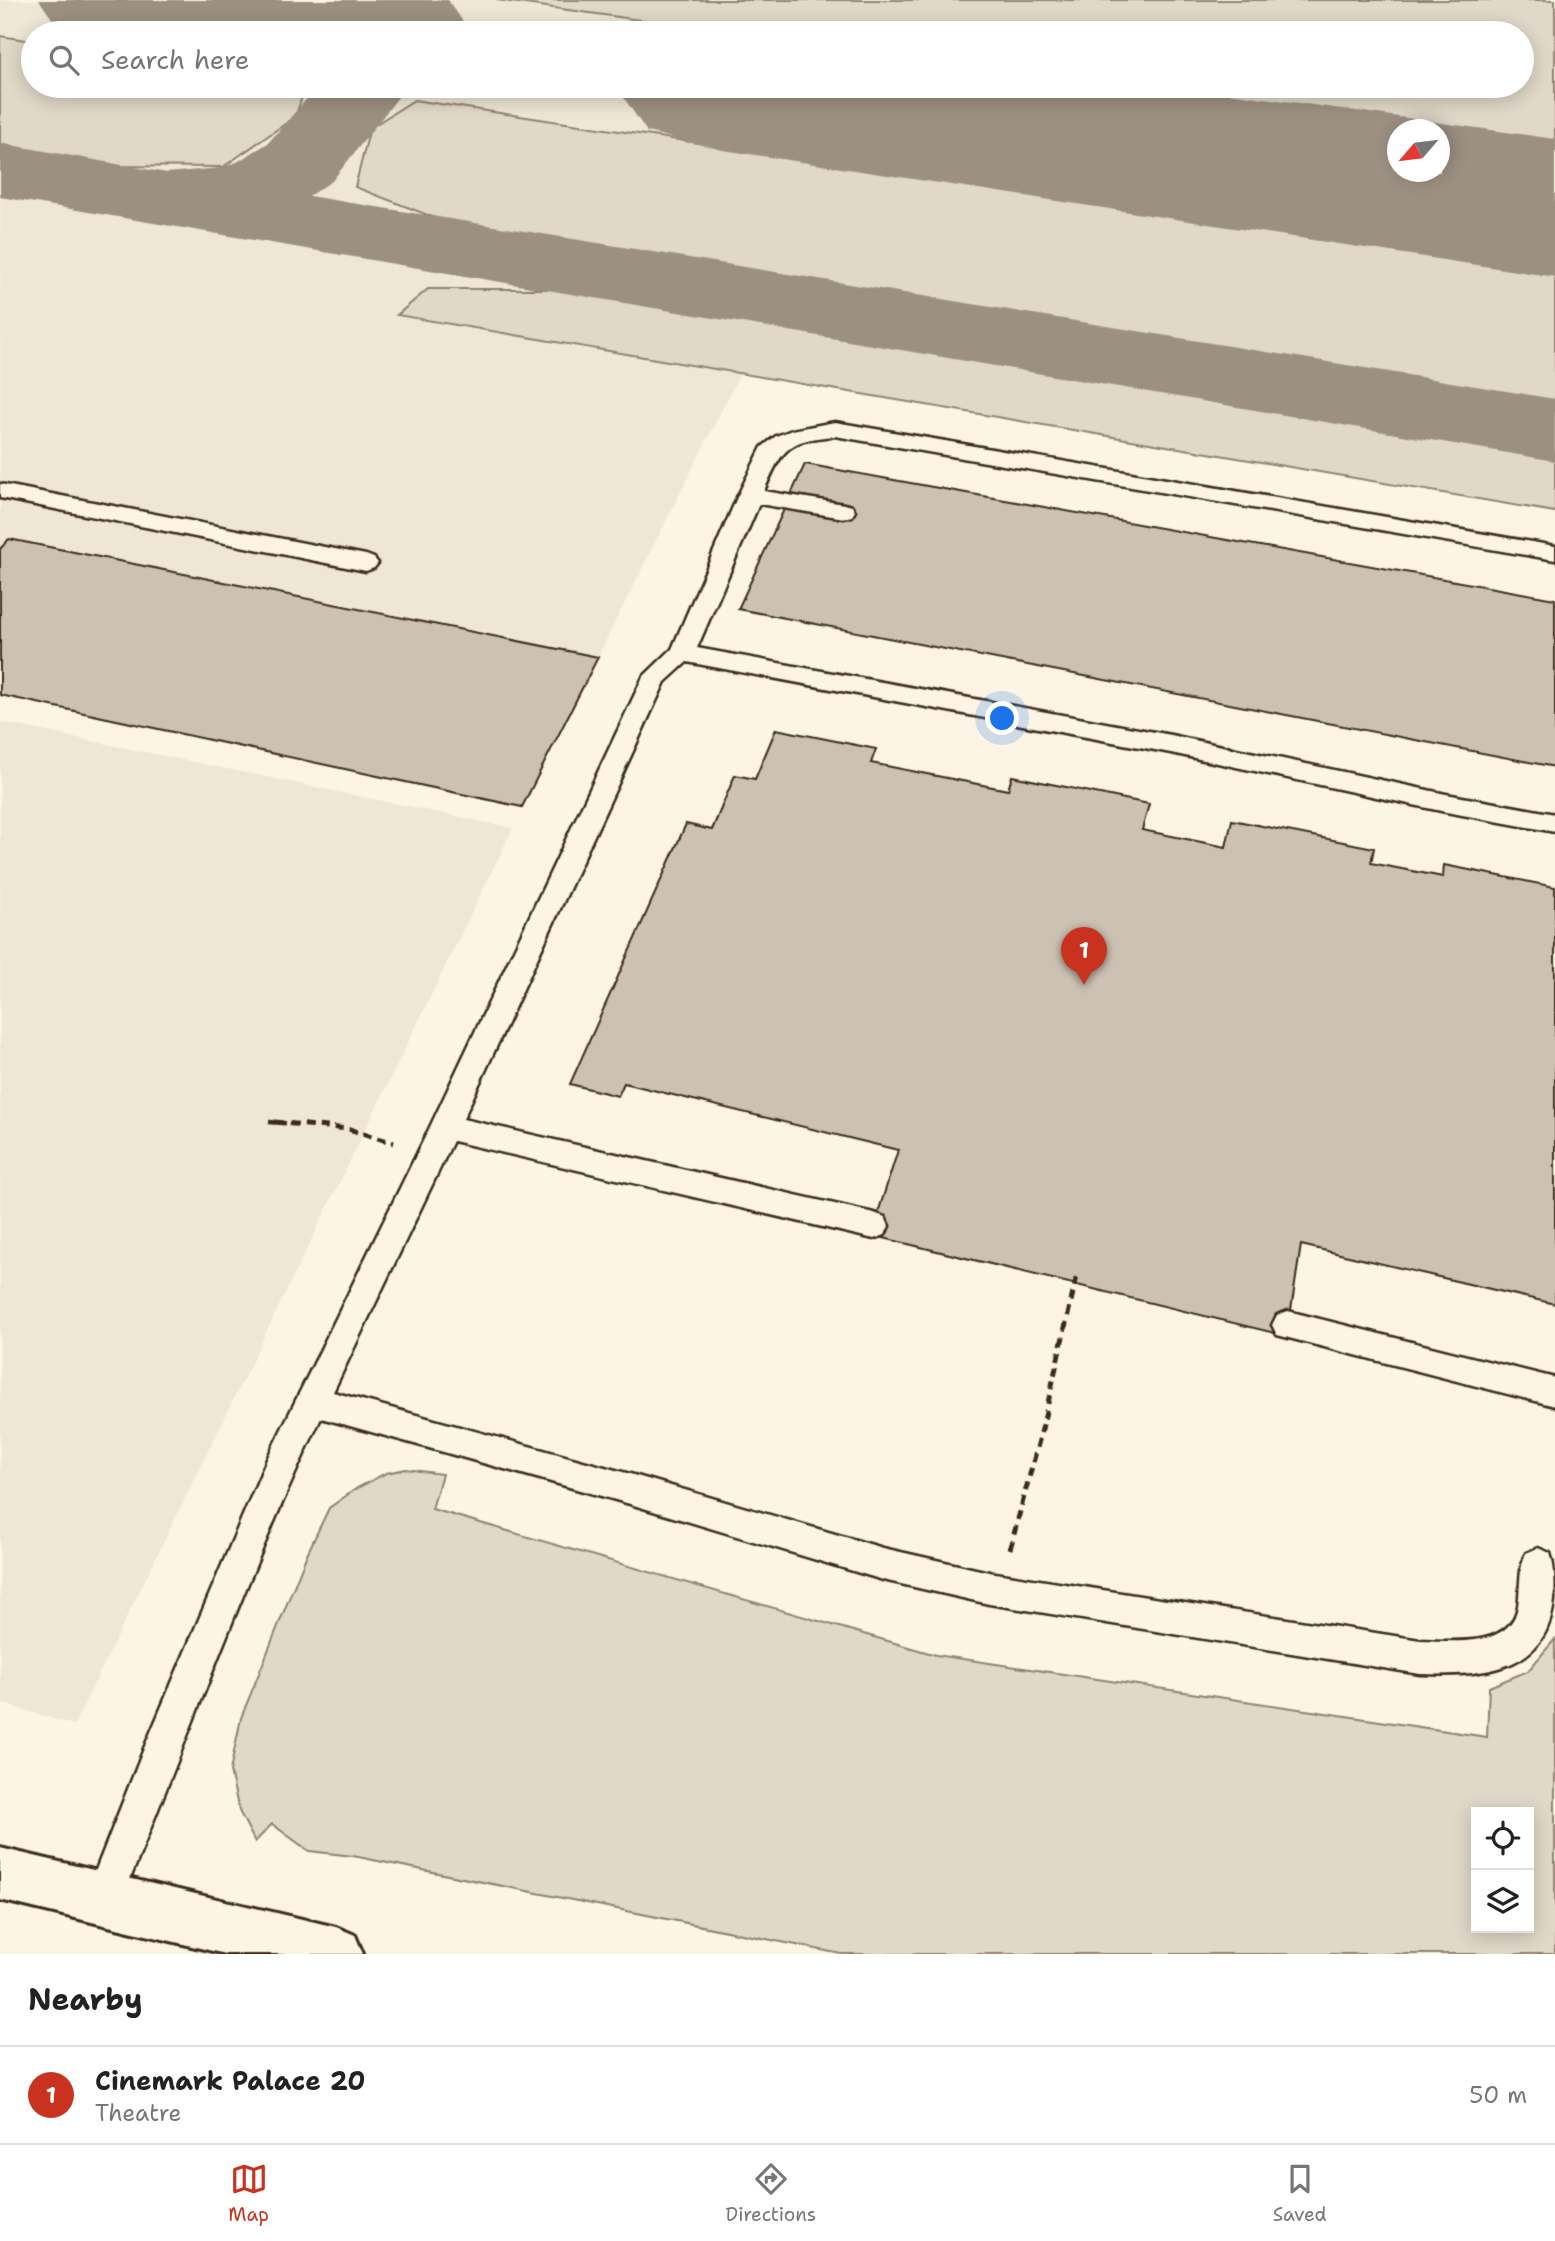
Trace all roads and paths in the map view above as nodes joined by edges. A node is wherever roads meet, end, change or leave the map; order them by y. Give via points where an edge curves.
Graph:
1 (0, 491) edge
2 (749, 495) junction
3 (844, 511) dead end
4 (1555, 553) edge
5 (366, 562) dead end
6 (682, 653) junction
7 (1555, 823) edge
8 (269, 1122) dead end
9 (438, 1141) junction
10 (874, 1226) dead end
11 (1077, 1275) dead end
12 (1288, 1325) dead end
13 (1555, 1392) edge
14 (313, 1401) junction
15 (1538, 1564) dead end
16 (999, 1590) junction
17 (0, 1874) edge
18 (103, 1900) junction
19 (336, 1954) edge

1 - 5 lane
2 - 3 lane
2 - 4 lane via 769,452 778,444 798,434 835,429
2 - 6 lane
6 - 7 lane via 1171,744
6 - 9 lane via 655,677
8 - 9 path
9 - 10 lane
9 - 14 lane
11 - 16 path
12 - 13 lane
14 - 16 lane via 883,1564
14 - 18 lane via 279,1470
15 - 16 lane via 1528,1630 1493,1654 1466,1659 1420,1657
17 - 18 street
18 - 19 street

